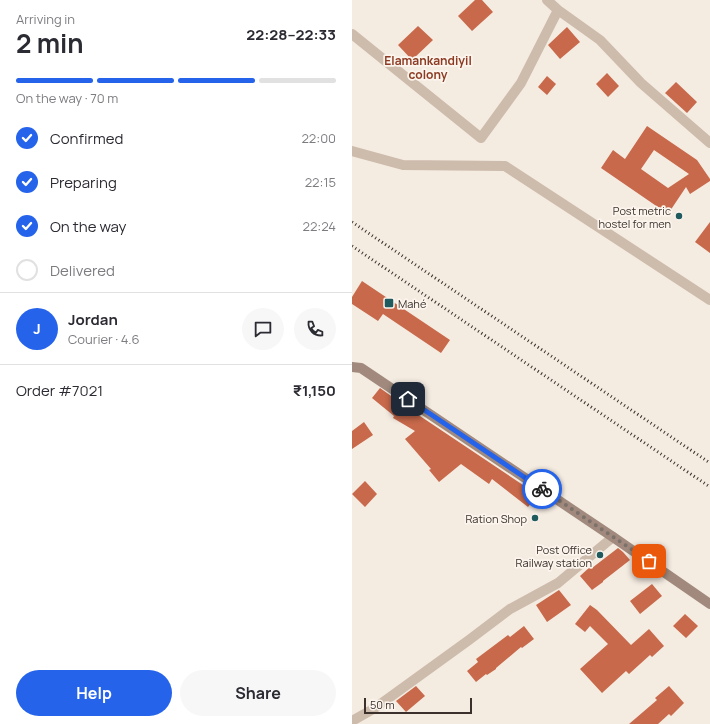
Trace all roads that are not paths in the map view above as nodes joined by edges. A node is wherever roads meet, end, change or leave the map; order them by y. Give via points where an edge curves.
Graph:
1 (547, 0) edge
2 (558, 10) junction
3 (352, 34) edge
4 (710, 143) edge
5 (352, 151) edge
6 (710, 300) edge
7 (352, 367) edge
8 (613, 537) junction
9 (710, 604) edge
10 (352, 721) edge

1 - 2 street
2 - 3 street via 521,83 480,138
2 - 4 street via 600,40 640,83
5 - 6 street via 403,165 505,166
7 - 8 street via 361,368
8 - 9 street
8 - 10 street via 558,583 510,609 375,708

